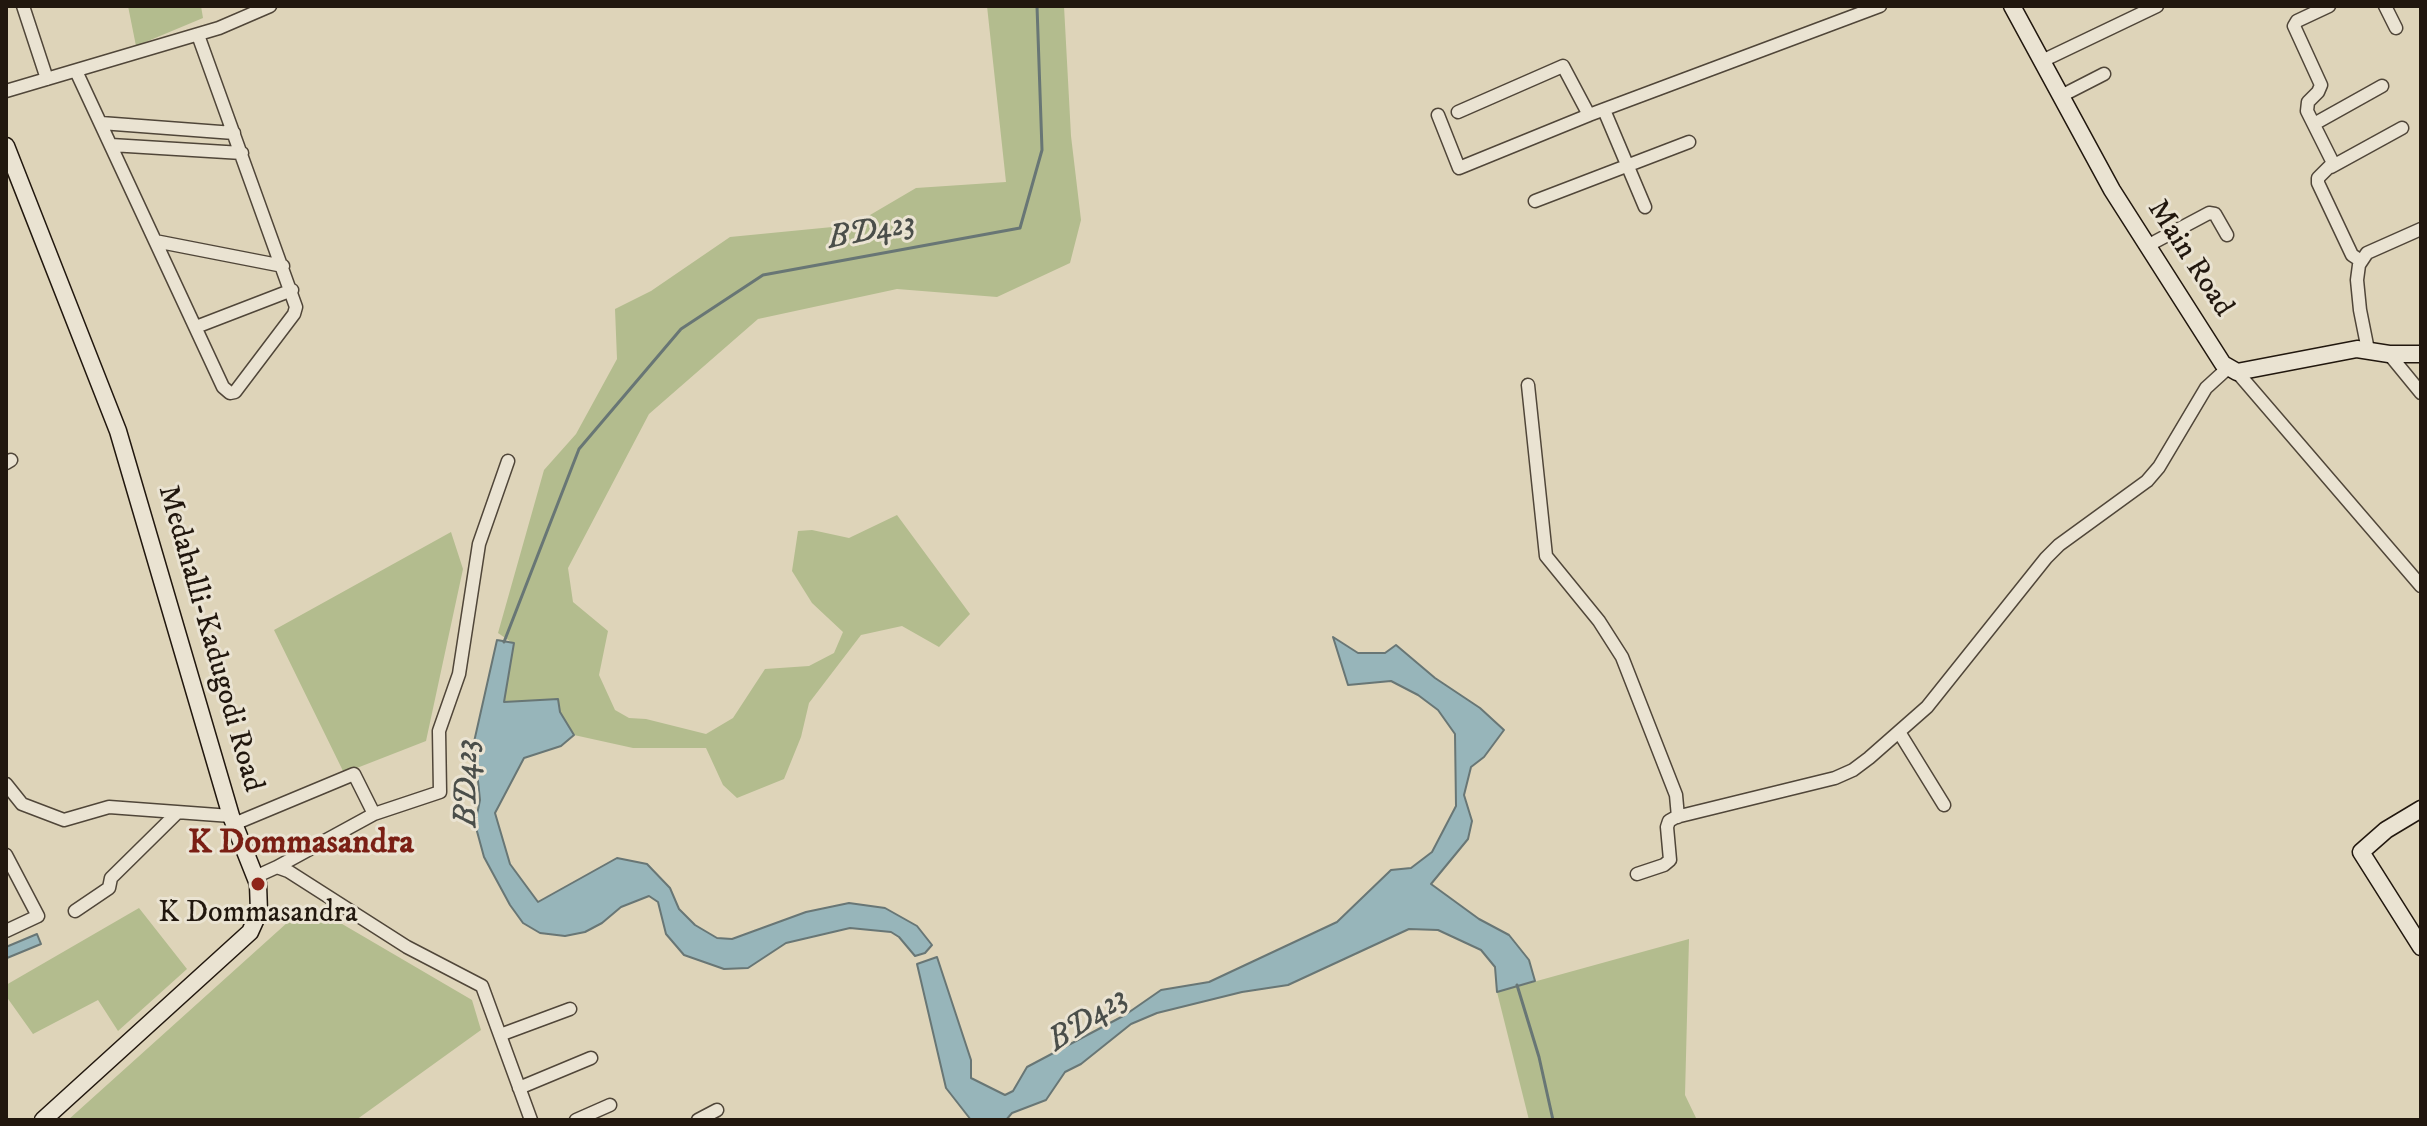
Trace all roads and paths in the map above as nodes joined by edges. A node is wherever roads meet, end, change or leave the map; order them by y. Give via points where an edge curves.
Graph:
1 (23, 6) edge
2 (270, 6) edge
3 (1880, 6) edge
4 (2012, 6) edge
5 (2157, 6) edge
6 (2329, 6) edge
7 (2385, 6) edge
8 (2396, 28) dead end
9 (198, 35) junction
10 (2042, 61) junction
11 (76, 71) junction
12 (2104, 74) dead end
13 (47, 79) junction
14 (2382, 86) dead end
15 (6, 91) edge
16 (2061, 96) junction
17 (1604, 110) junction
18 (1458, 112) dead end
19 (1438, 115) dead end
20 (1589, 115) junction
21 (101, 123) junction
22 (2314, 124) junction
23 (2402, 128) dead end
24 (234, 133) junction
25 (1689, 142) dead end
26 (111, 145) junction
27 (6, 146) edge
28 (242, 153) junction
29 (1627, 166) junction
30 (2331, 167) junction
31 (1535, 201) dead end
32 (1645, 207) dead end
33 (2421, 229) edge
34 (2227, 235) dead end
35 (155, 241) junction
36 (2147, 246) junction
37 (2361, 261) junction
38 (283, 266) junction
39 (292, 290) junction
40 (196, 327) junction
41 (2368, 350) junction
42 (2389, 354) junction
43 (2421, 354) edge
44 (2233, 369) junction
45 (1528, 385) dead end
46 (2421, 393) edge
47 (508, 461) dead end
48 (2421, 586) edge
49 (1899, 732) junction
50 (6, 784) edge
51 (1944, 805) dead end
52 (2421, 809) edge
53 (177, 813) junction
54 (374, 814) junction
55 (1678, 817) junction
56 (232, 820) junction
57 (6, 855) edge
58 (277, 867) junction
59 (1637, 874) dead end
60 (255, 877) junction
61 (75, 911) dead end
62 (6, 931) edge
63 (2421, 947) edge
64 (570, 1009) dead end
65 (500, 1035) junction
66 (591, 1058) dead end
67 (519, 1088) junction
68 (610, 1105) dead end
69 (717, 1110) dead end
70 (43, 1120) edge
71 (531, 1120) edge
72 (576, 1120) edge
73 (698, 1120) edge

1 - 13 street
2 - 9 street
3 - 17 street
4 - 10 street, Main Road
5 - 10 street
6 - 22 street via 2294,26 2321,85 2306,105
7 - 8 street
9 - 11 street
9 - 24 street
10 - 16 street, Main Road
11 - 13 street
11 - 21 street
12 - 16 street
13 - 15 street
14 - 22 street
16 - 36 street, Main Road
17 - 20 street
17 - 29 street
18 - 20 street via 1563,66
19 - 20 street via 1459,168
21 - 24 street
21 - 26 street
22 - 30 street
23 - 30 street
24 - 28 street
25 - 29 street
26 - 28 street
26 - 35 street
27 - 56 street, Medahalli-Kadugodi Road via 118,431
28 - 38 street
29 - 31 street
29 - 32 street
30 - 37 street via 2318,183 2352,255
33 - 37 street via 2367,253
34 - 36 street via 2215,214 2209,213
35 - 38 street
35 - 40 street
36 - 44 street, Main Road via 2223,364
37 - 41 street via 2357,280
38 - 39 street
39 - 40 street
39 - 40 street via 294,314 235,392 223,387
41 - 42 street
41 - 44 street
42 - 43 street
42 - 46 street
44 - 48 street
44 - 49 street via 2206,388 2147,481 2046,558 1927,707
45 - 55 street via 1546,556 1622,657 1676,795
47 - 54 street via 479,544 459,674 439,731 440,792
49 - 51 street
49 - 55 street via 1835,778
50 - 53 street via 22,804 64,820 109,807
52 - 63 street via 2361,852
53 - 56 street
53 - 61 street via 111,878 109,888
54 - 56 street via 354,774
54 - 58 street
55 - 59 street via 1667,827 1670,860
56 - 60 street, Medahalli-Kadugodi Road
57 - 62 street via 38,916
58 - 60 street
58 - 65 street via 482,986
60 - 70 street, Medahalli-Kadugodi Road via 259,912 250,932
64 - 65 street
65 - 67 street
66 - 67 street
67 - 71 street
68 - 72 street
69 - 73 street

